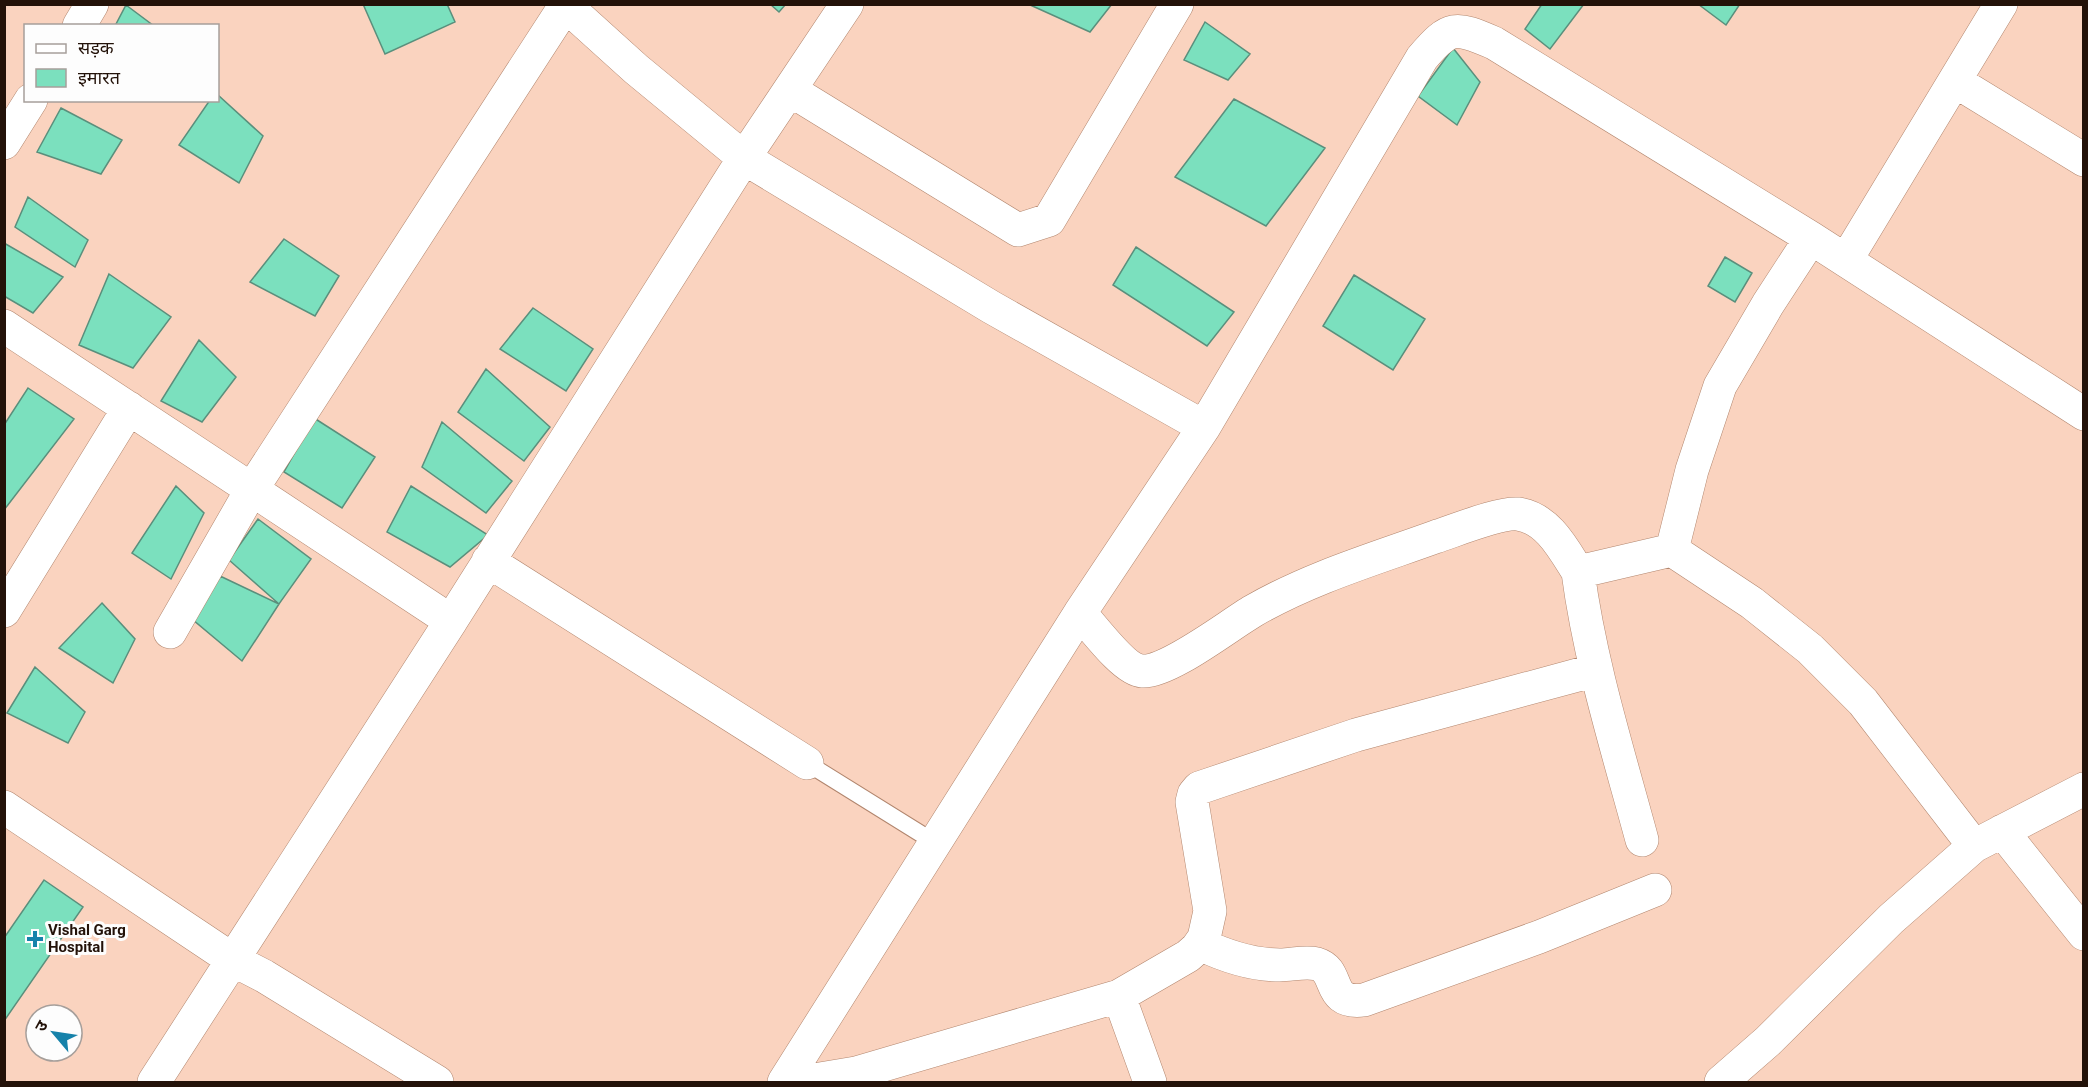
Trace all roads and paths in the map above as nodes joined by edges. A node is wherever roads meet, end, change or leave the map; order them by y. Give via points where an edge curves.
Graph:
1 (92, 4) edge
2 (847, 4) edge
3 (1177, 4) edge
4 (2001, 4) edge
5 (565, 5) edge
6 (80, 24) edge
7 (1955, 81) junction
8 (790, 90) junction
9 (30, 102) edge
10 (4, 142) edge
11 (744, 158) junction
12 (2084, 160) edge
13 (1811, 238) junction
14 (1846, 260) junction
15 (4, 326) edge
16 (129, 408) junction
17 (2084, 414) edge
18 (1204, 427) junction
19 (252, 489) junction
20 (1672, 550) junction
21 (488, 561) junction
22 (1578, 572) junction
23 (4, 611) edge
24 (1080, 613) junction
25 (451, 621) junction
26 (170, 632) dead end
27 (1596, 670) junction
28 (807, 764) joint
29 (2084, 789) edge
30 (4, 807) edge
31 (1988, 838) junction
32 (1642, 840) dead end
33 (934, 842) junction
34 (1655, 890) dead end
35 (2084, 934) edge
36 (1200, 944) junction
37 (233, 960) junction
38 (1119, 996) junction
39 (154, 1083) edge
40 (437, 1083) edge
41 (784, 1083) edge
42 (802, 1083) edge
43 (1150, 1083) edge
44 (1721, 1083) edge

1 - 6 street
2 - 8 street
3 - 8 street via 1048,220 1018,230
4 - 7 street
5 - 11 street
5 - 19 street
7 - 12 street
7 - 14 street
8 - 11 street
9 - 10 street
11 - 18 street via 991,308
11 - 21 street
13 - 14 street
13 - 18 street via 1494,43 1470,32 1451,31 1439,38 1422,58
13 - 20 street via 1720,386 1692,470
14 - 17 street
15 - 16 street
16 - 19 street
16 - 23 street
18 - 24 street
19 - 25 street
19 - 26 street
20 - 22 street
20 - 31 street via 1752,603 1810,649
21 - 25 street
21 - 28 street
22 - 24 street via 1557,538 1530,517 1516,513 1478,522 1334,574 1255,610 1154,670 1141,672 1127,665
22 - 27 street
24 - 33 street
25 - 37 street
27 - 32 street
27 - 36 street via 1356,735 1199,788 1192,808 1210,911
28 - 33 lane
29 - 31 street
30 - 37 street
31 - 35 street
31 - 44 street via 1891,919
33 - 41 street
34 - 36 street via 1364,1000 1340,996 1326,970 1317,964 1253,962
36 - 38 street via 1188,956
37 - 39 street
37 - 40 street
38 - 42 street via 856,1073
38 - 43 street

